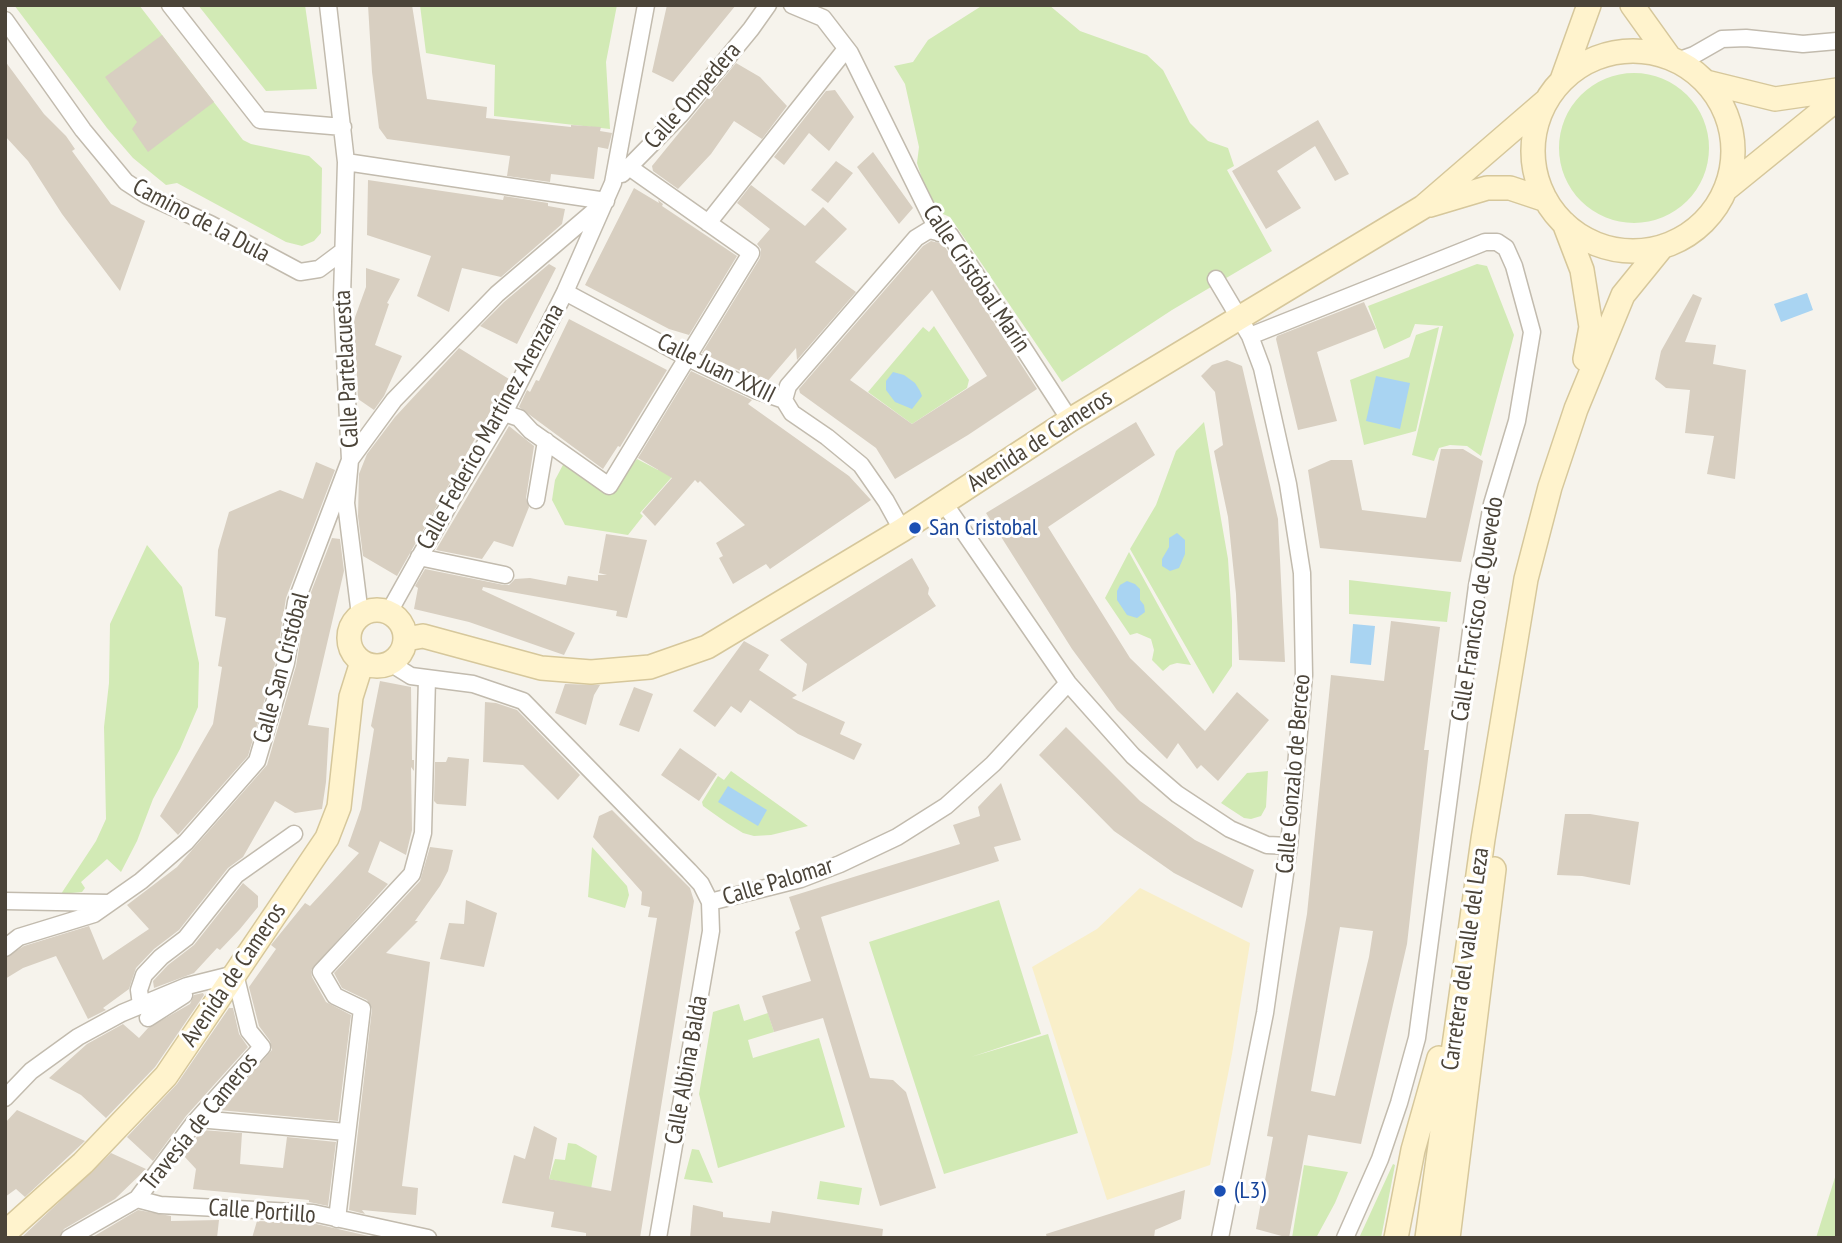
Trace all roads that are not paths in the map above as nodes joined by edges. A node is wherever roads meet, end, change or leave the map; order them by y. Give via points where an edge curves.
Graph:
1 (170, 5) edge
2 (328, 5) edge
3 (646, 5) edge
4 (768, 5) edge
5 (792, 5) edge
6 (1589, 5) edge
7 (1632, 5) edge
8 (5, 20) edge
9 (1837, 41) edge
10 (846, 49) junction
11 (1674, 59) junction
12 (1562, 80) junction
13 (1706, 82) junction
14 (1837, 90) edge
15 (1837, 99) edge
16 (1547, 100) junction
17 (343, 127) junction
18 (346, 162) junction
19 (629, 167) junction
20 (613, 183) junction
21 (1725, 190) junction
22 (1546, 200) junction
23 (606, 201) junction
24 (1423, 207) junction
25 (708, 223) junction
26 (1564, 223) junction
27 (939, 233) junction
28 (1662, 247) junction
29 (343, 251) junction
30 (1216, 279) dead end
31 (565, 292) junction
32 (1245, 326) junction
33 (688, 358) junction
34 (783, 400) junction
35 (1576, 409) junction
36 (505, 413) junction
37 (1070, 420) junction
38 (546, 442) junction
39 (351, 460) junction
40 (536, 500) dead end
41 (944, 503) junction
42 (902, 530) junction
43 (419, 557) junction
44 (505, 575) dead end
45 (389, 612) junction
46 (360, 615) junction
47 (405, 639) junction
48 (362, 662) junction
49 (390, 663) junction
50 (426, 678) junction
51 (1510, 681) junction
52 (1068, 683) junction
53 (294, 834) dead end
54 (1483, 839) junction
55 (1289, 846) junction
56 (5, 901) edge
57 (32, 902) junction
58 (710, 902) junction
59 (109, 904) junction
60 (5, 908) edge
61 (5, 947) edge
62 (235, 974) junction
63 (145, 1011) junction
64 (5, 1098) edge
65 (198, 1119) junction
66 (346, 1132) junction
67 (1455, 1180) junction
68 (137, 1199) junction
69 (337, 1219) junction
70 (5, 1233) edge
71 (404, 1235) edge
72 (1221, 1237) edge
73 (69, 1238) edge
74 (428, 1238) edge
75 (658, 1238) edge
76 (1345, 1238) edge
77 (1396, 1238) edge
78 (1427, 1238) edge
79 (1437, 1238) edge
80 (1448, 1238) edge

1 - 17 street via 260,120
2 - 17 street, Calle Partelacuesta
3 - 20 street
4 - 19 street, Calle Ompedera via 681,114
5 - 10 street, Calle Cristóbal Marín via 823,18
6 - 12 main road
7 - 11 main road
8 - 29 street, Camino de la Dula via 126,182 300,272 319,269
9 - 11 street via 1803,44 1722,39 1694,55
10 - 25 street
10 - 27 street, Calle Cristóbal Marín
11 - 12 main road via 1642,51 1613,53 1585,63
11 - 13 main road
12 - 16 main road
13 - 14 main road via 1775,100
13 - 21 main road via 1723,106 1732,133 1733,162
15 - 21 main road
16 - 22 main road via 1533,150 1536,176
16 - 24 main road
17 - 18 street, Calle Partelacuesta
18 - 23 street
18 - 29 street, Calle Partelacuesta
19 - 20 street, Calle Ompedera
19 - 25 street
20 - 23 street, Calle Federico Martínez Arenzana
21 - 28 main road via 1710,215 1688,235
22 - 24 main road via 1510,188 1488,188
22 - 26 main road
23 - 31 street, Calle Federico Martínez Arenzana
23 - 39 street, Calle Partelacuesta via 497,294 394,400
24 - 32 main road, Avenida de Cameros
25 - 33 street via 751,254
26 - 28 main road via 1585,239 1609,248 1636,252
26 - 35 main road, Carretera del valle del Leza via 1582,270 1591,327
27 - 34 street via 929,230 916,238 788,386
27 - 37 street, Calle Cristóbal Marín via 950,235
28 - 35 main road, Carretera del valle del Leza via 1623,295
29 - 39 street, Calle Partelacuesta
30 - 32 street, Calle Gonzalo de Berceo
31 - 33 street, Calle Juan XXIII
31 - 36 street, Calle Federico Martínez Arenzana
32 - 37 main road, Avenida de Cameros
32 - 55 street, Calle Gonzalo de Berceo via 1262,368 1302,573 1304,675
32 - 76 street, Calle Francisco de Quevedo via 1485,242 1497,242 1506,248 1514,266 1532,332 1517,421 1492,504 1477,586 1417,1038 1380,1158
33 - 34 street, Calle Juan XXIII
33 - 38 street via 609,486
34 - 42 street, Calle Juan XXIII via 861,465
35 - 51 main road, Carretera del valle del Leza via 1526,579
36 - 38 street via 519,418
36 - 43 street, Calle Federico Martínez Arenzana
37 - 41 main road, Avenida de Cameros
38 - 40 street
39 - 46 street via 346,503
39 - 59 street, Calle San Cristóbal via 296,602 286,663 257,761 186,842
41 - 42 main road, Avenida de Cameros
41 - 52 street
42 - 47 main road, Avenida de Cameros via 708,647 650,667 591,673 541,668 423,636
43 - 44 street
43 - 45 street, Calle Federico Martínez Arenzana
45 - 46 main road via 369,610
45 - 47 main road via 404,628
46 - 48 main road via 349,633 349,645
47 - 49 main road via 401,653
48 - 49 main road via 371,666
48 - 62 main road, Avenida de Cameros via 351,697 340,807 327,838
49 - 50 street, Calle Palomar via 411,676
50 - 58 street, Calle Palomar via 473,684 523,701 689,871
50 - 66 street via 423,833 412,874 321,972 335,996 362,1009
51 - 54 main road, Carretera del valle del Leza
51 - 67 main road, Carretera del valle del Leza via 1498,835
52 - 55 street via 1133,756 1177,794 1230,829 1267,845
52 - 58 street, Calle Palomar via 984,773 947,806 897,837 801,879
53 - 63 street via 236,875 186,938 144,975 139,990
54 - 77 main road via 1464,901 1438,1063 1413,1150
54 - 78 main road, Carretera del valle del Leza
55 - 72 street, Calle Gonzalo de Berceo via 1265,1013
56 - 57 street
57 - 59 street
57 - 60 street
58 - 75 street, Calle Albina Balda via 711,931
59 - 61 street, Calle San Cristóbal via 94,914 19,937
62 - 63 street via 194,984 177,1001
62 - 65 street, Travesía de Cameros via 249,1031 262,1047
62 - 70 main road, Avenida de Cameros via 166,1076 83,1163
63 - 64 street via 122,1013 78,1037
65 - 66 street
65 - 68 street, Travesía de Cameros
66 - 69 street
67 - 79 main road
67 - 80 main road, Carretera del valle del Leza
68 - 69 street, Calle Portillo via 160,1205 313,1213
68 - 73 street, Travesía de Cameros
69 - 71 street, Calle Portillo
71 - 74 street, Calle Portillo

